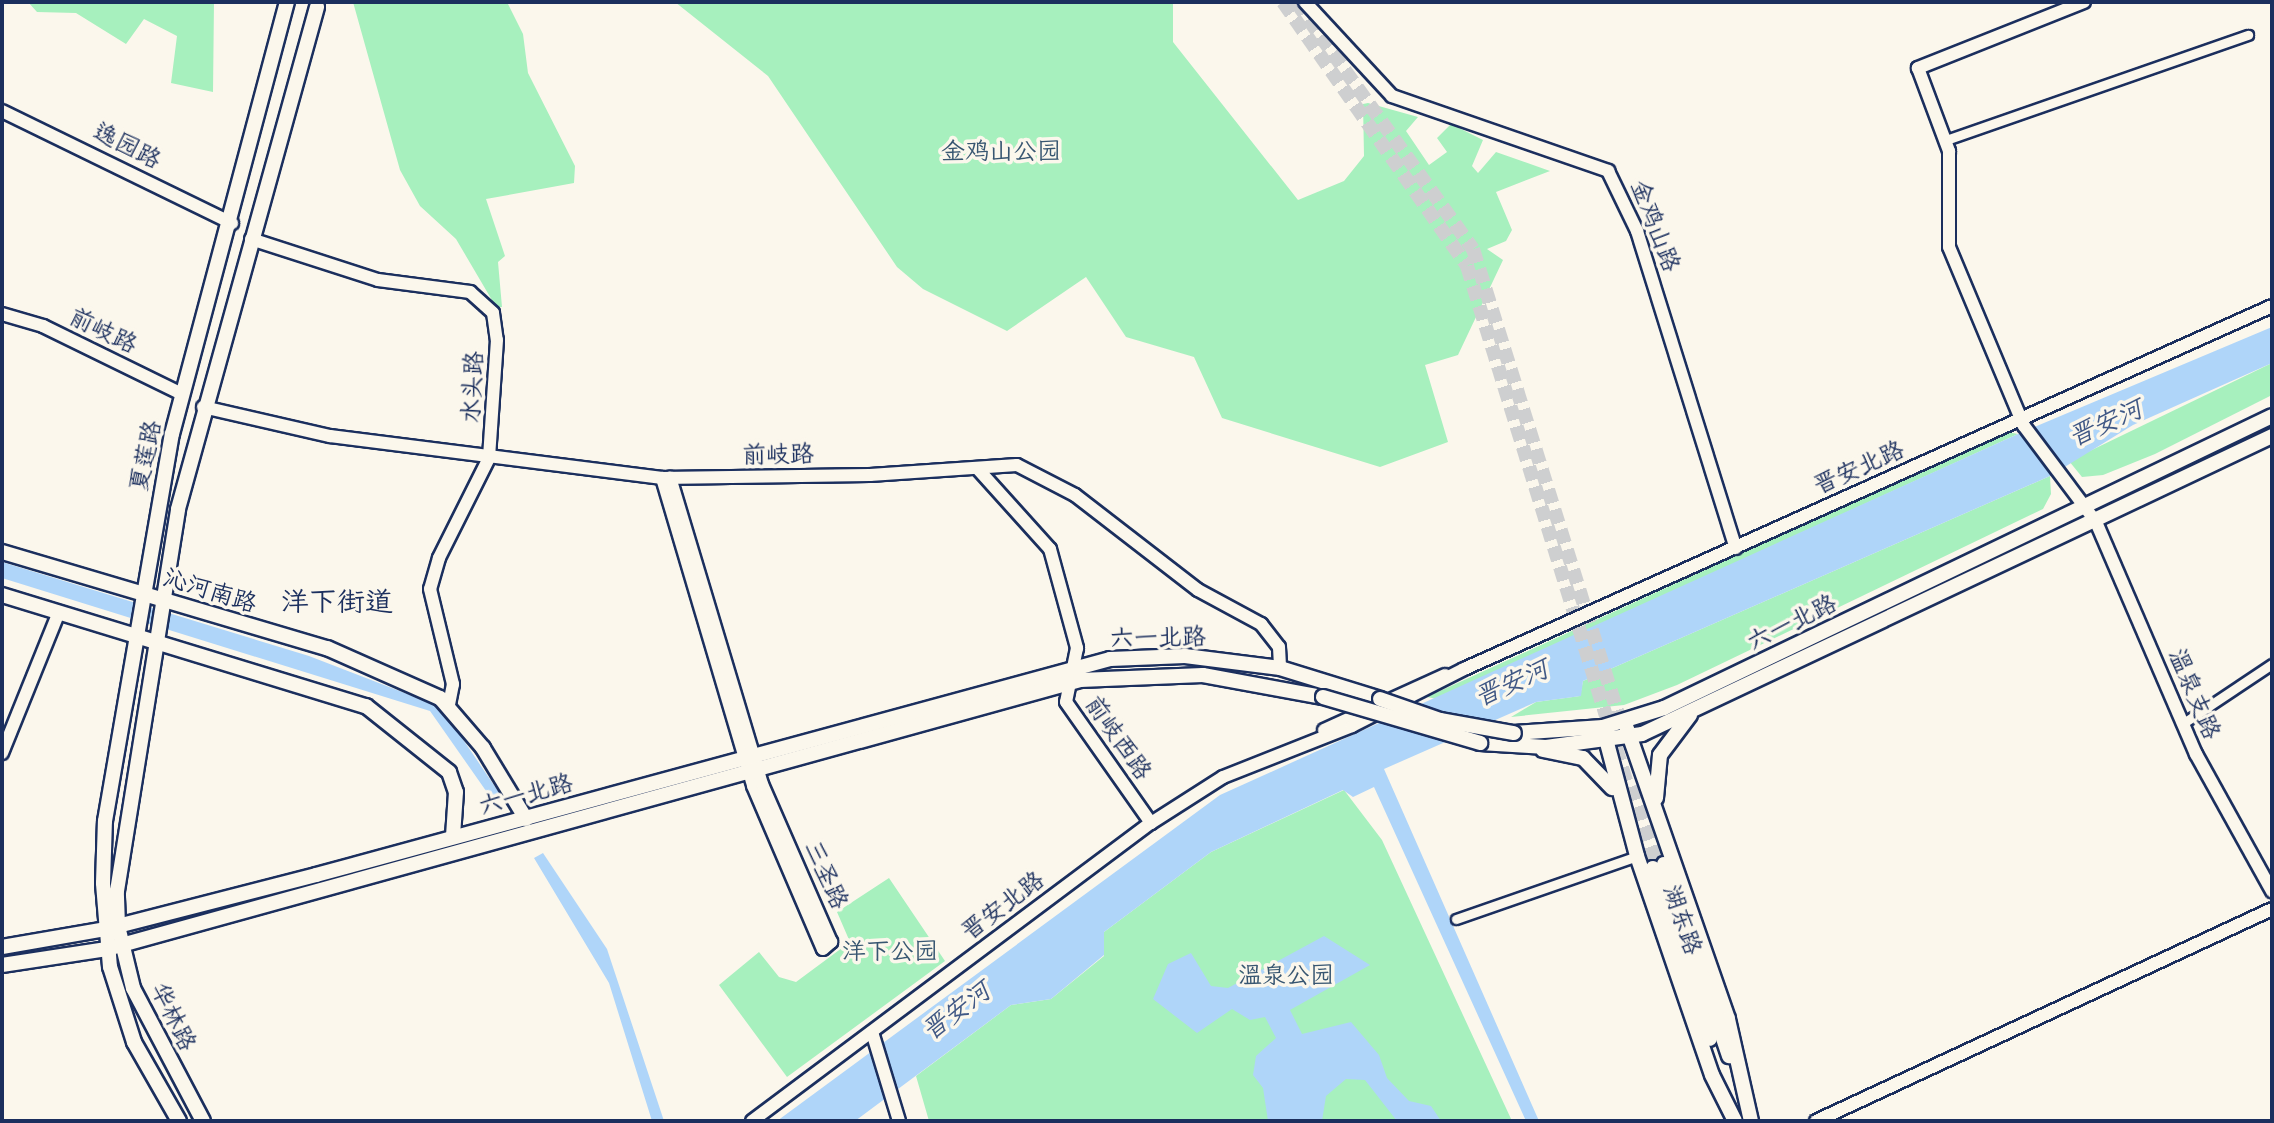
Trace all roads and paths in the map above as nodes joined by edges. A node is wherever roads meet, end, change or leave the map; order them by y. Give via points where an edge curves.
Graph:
1 (287, 2) edge
2 (1305, 2) edge
3 (2084, 2) edge
4 (317, 7) dead end
5 (2248, 35) dead end
6 (2, 111) edge
7 (1946, 140) junction
8 (232, 223) junction
9 (251, 239) junction
10 (2272, 306) edge
11 (2, 314) edge
12 (182, 394) junction
13 (203, 407) junction
14 (2272, 416) edge
15 (2022, 422) junction
16 (2272, 436) edge
17 (489, 458) junction
18 (977, 468) junction
19 (666, 478) junction
20 (2087, 508) junction
21 (2096, 522) junction
22 (1736, 548) junction
23 (2, 552) edge
24 (142, 593) junction
25 (2, 595) edge
26 (160, 599) junction
27 (59, 612) junction
28 (136, 634) junction
29 (153, 639) junction
30 (2272, 664) edge
31 (1076, 665) junction
32 (1280, 668) junction
33 (1065, 683) junction
34 (449, 705) junction
35 (1690, 715) junction
36 (1625, 723) junction
37 (2182, 724) junction
38 (1604, 734) junction
39 (1629, 738) junction
40 (1514, 740) junction
41 (2, 753) edge
42 (748, 755) junction
43 (754, 772) junction
44 (1617, 795) junction
45 (526, 819) junction
46 (1151, 823) junction
47 (453, 836) junction
48 (1667, 837) junction
49 (1637, 856) junction
50 (2272, 891) edge
51 (2272, 909) edge
52 (1456, 919) dead end
53 (112, 928) junction
54 (2, 947) edge
55 (114, 947) junction
56 (2, 965) edge
57 (872, 1032) junction
58 (179, 1121) edge
59 (203, 1121) edge
60 (752, 1121) edge
61 (899, 1121) edge
62 (1736, 1121) edge
63 (1751, 1121) edge
64 (1816, 1121) edge

1 - 8 main road, 夏莲路
2 - 22 street, 金鸡山路 via 1392,96 1608,171 1637,231
3 - 7 street, 温泉支路 via 1918,68
4 - 9 main road, 夏莲路
5 - 7 street
6 - 8 street, 逸园路
7 - 15 street, 温泉支路 via 1949,247
8 - 12 main road, 夏莲路
9 - 13 main road, 夏莲路
9 - 17 street, 水头路 via 345,272 470,292 484,300 497,334
10 - 15 street, 晋安北路
11 - 12 street, 前岐路 via 43,326
12 - 24 main road, 夏莲路
13 - 17 street, 前岐路 via 321,435
13 - 26 main road, 夏莲路
14 - 20 main road, 六一北路
15 - 20 street, 温泉支路
15 - 22 street, 晋安北路
16 - 21 main road, 六一北路
17 - 19 street, 前岐路
17 - 34 street, 水头路 via 439,558 430,589 453,684
18 - 19 street, 前岐路
18 - 31 street, 前岐西路 via 1050,549 1076,639
18 - 32 street, 前岐路 via 1024,466 1075,495 1198,590 1261,624 1279,647
19 - 42 street, 三圣路
20 - 21 street, 温泉支路
20 - 36 main road, 六一北路
21 - 35 main road, 六一北路
21 - 37 street, 温泉支路
22 - 46 street, 晋安北路 via 1464,669 1424,693 1223,777
23 - 24 main road, 沁河南路
24 - 26 main road, 沁河南路
24 - 28 main road, 夏莲路
25 - 27 main road
26 - 29 main road, 夏莲路
26 - 34 main road, 沁河南路 via 342,654
27 - 28 main road
27 - 41 street
28 - 29 main road
28 - 53 main road, 夏莲路 via 105,821
29 - 47 main road via 341,695 392,722 449,772 456,792
29 - 53 main road, 夏莲路
30 - 37 street
31 - 32 main road, 六一北路 via 1158,655
31 - 33 street, 前岐西路
31 - 42 main road, 六一北路
32 - 40 main road, 六一北路, bridge
33 - 40 main road, 六一北路, bridge via 1179,674 1323,697 1480,743
33 - 43 main road, 六一北路
33 - 46 street, 前岐西路 via 1069,710
34 - 45 main road
35 - 39 main road, 六一北路
35 - 48 main road via 1665,746 1654,773
36 - 38 main road, 六一北路
36 - 39 main road, 湖东路
37 - 50 street, 温泉支路
38 - 39 main road, 六一北路
38 - 40 main road, 六一北路
38 - 44 main road, 湖东路
39 - 48 main road, 湖东路
40 - 44 main road via 1583,758
42 - 43 street, 三圣路
42 - 45 main road, 六一北路
43 - 43 street, 三圣路 via 823,949 831,942
43 - 55 main road, 六一北路
44 - 49 main road, 湖东路
45 - 47 main road, 六一北路
46 - 57 street, 晋安北路
47 - 53 main road, 六一北路
48 - 63 main road, 湖东路 via 1728,1019
49 - 52 street
49 - 62 main road, 湖东路 via 1712,1075
51 - 64 street
53 - 54 main road, 六一北路
53 - 55 main road, 华林路
55 - 56 main road
55 - 58 main road, 华林路 via 134,1042
55 - 59 main road, 华林路 via 140,1007
57 - 60 street, 晋安北路
57 - 61 street
62 - 63 main road via 1659,866

